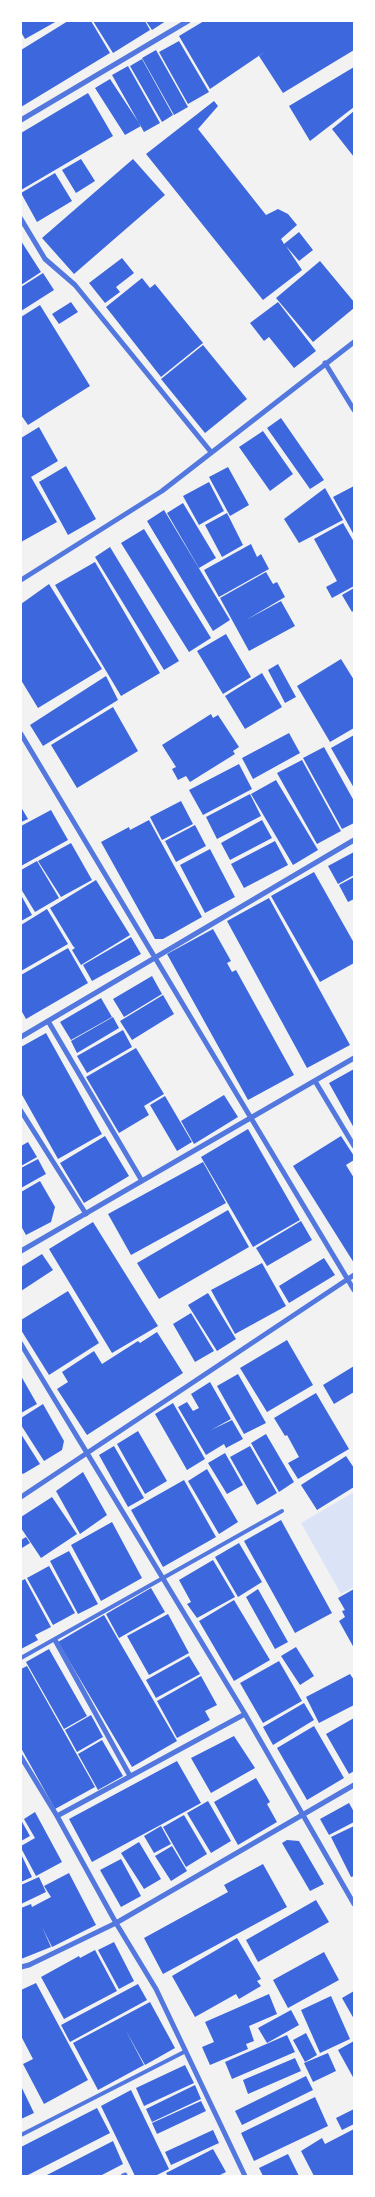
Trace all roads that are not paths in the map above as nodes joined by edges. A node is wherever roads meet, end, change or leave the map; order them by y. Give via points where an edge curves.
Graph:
1 (188, 21) edge
2 (21, 120) edge
3 (21, 219) edge
4 (354, 342) edge
5 (325, 363) junction
6 (354, 410) edge
7 (211, 452) junction
8 (21, 580) edge
9 (21, 734) edge
10 (354, 840) edge
11 (156, 956) junction
12 (48, 1021) junction
13 (21, 1037) edge
14 (354, 1058) edge
15 (315, 1081) junction
16 (21, 1112) edge
17 (251, 1118) junction
18 (354, 1146) edge
19 (142, 1181) junction
20 (86, 1214) junction
21 (21, 1251) edge
22 (354, 1275) edge
23 (347, 1279) junction
24 (354, 1290) edge
25 (21, 1344) edge
26 (87, 1453) junction
27 (21, 1497) edge
28 (282, 1511) dead end
29 (163, 1578) junction
30 (55, 1640) junction
31 (21, 1658) edge
32 (245, 1714) junction
33 (21, 1758) edge
34 (130, 1776) junction
35 (354, 1785) edge
36 (57, 1816) junction
37 (302, 1816) junction
38 (354, 1904) edge
39 (116, 1923) junction
40 (21, 1967) edge
41 (187, 2051) junction
42 (21, 2135) edge
43 (244, 2176) edge

1 - 2 street
3 - 7 street via 45,259 74,286
4 - 5 street
5 - 6 street
5 - 7 street
7 - 8 street via 162,490
9 - 11 street
10 - 11 street
11 - 12 street
11 - 17 street
12 - 13 street
12 - 19 street
14 - 15 street
15 - 17 street
15 - 18 street
16 - 20 street
17 - 19 street
17 - 23 street
19 - 20 street
20 - 21 street
22 - 23 street
23 - 24 street
23 - 26 street
25 - 26 street
26 - 27 street
26 - 29 street
28 - 29 lane
29 - 30 lane
29 - 32 street
30 - 31 lane
30 - 34 street
32 - 34 street
32 - 37 street
33 - 36 street
34 - 36 street
35 - 37 street
36 - 39 street
37 - 38 street
37 - 39 street
39 - 40 street
39 - 41 street via 156,1989
41 - 42 lane
41 - 43 street

